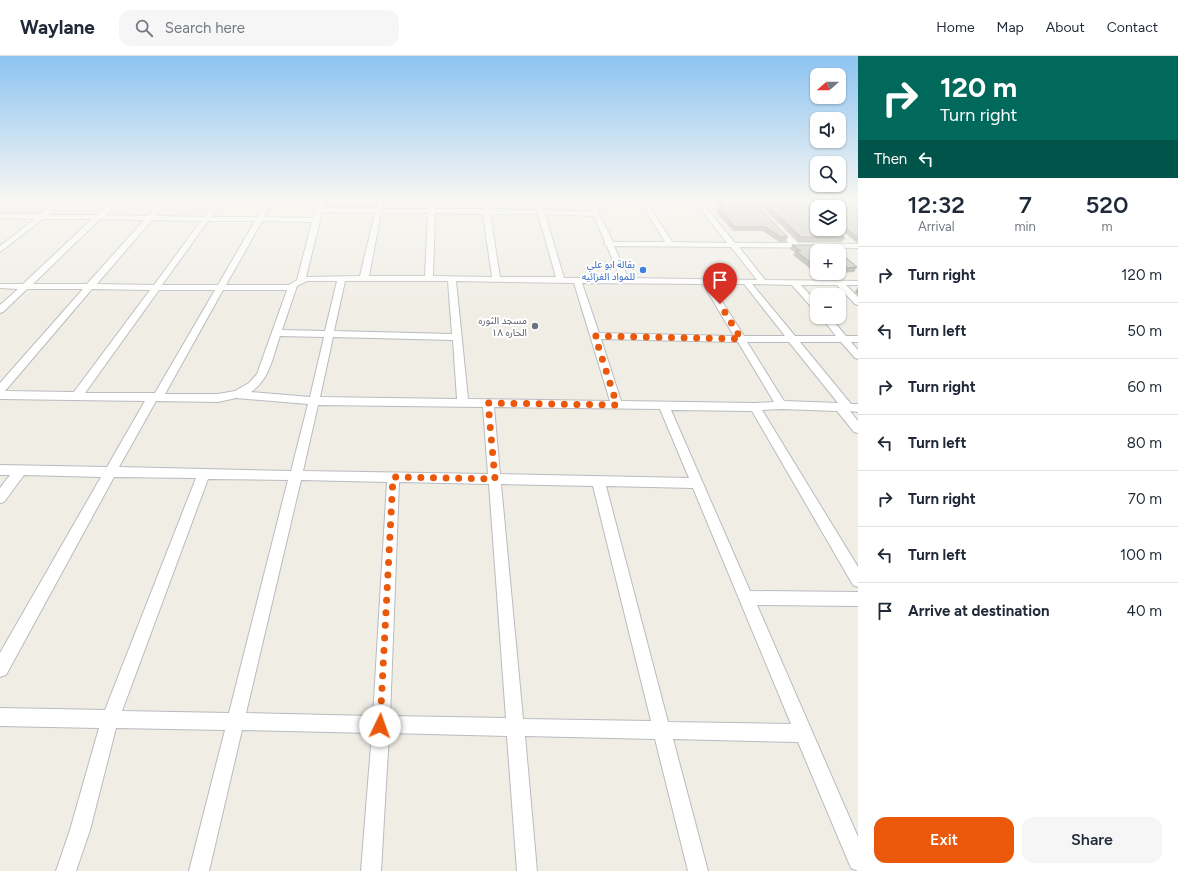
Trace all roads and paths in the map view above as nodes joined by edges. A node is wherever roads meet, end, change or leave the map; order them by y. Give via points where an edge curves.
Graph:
1 (16, 237) edge
2 (79, 237) edge
3 (132, 237) edge
4 (192, 237) edge
5 (249, 237) edge
6 (312, 237) edge
7 (373, 237) edge
8 (431, 237) edge
9 (490, 237) edge
10 (549, 237) edge
11 (605, 237) edge
12 (666, 237) edge
13 (727, 237) edge
14 (787, 237) edge
15 (843, 238) edge
16 (608, 244) junction
17 (670, 244) junction
18 (733, 245) junction
19 (796, 246) junction
20 (856, 248) edge
21 (0, 250) edge
22 (342, 278) junction
23 (364, 278) junction
24 (430, 278) junction
25 (452, 279) junction
26 (496, 279) junction
27 (301, 280) junction
28 (562, 280) junction
29 (577, 280) junction
30 (625, 281) junction
31 (706, 282) junction
32 (746, 282) junction
33 (763, 282) junction
34 (795, 282) junction
35 (839, 283) junction
36 (858, 283) edge
37 (0, 286) edge
38 (26, 286) junction
39 (89, 286) junction
40 (156, 287) junction
41 (220, 287) junction
42 (291, 288) junction
43 (810, 300) edge
44 (858, 302) edge
45 (0, 310) edge
46 (831, 324) edge
47 (276, 332) junction
48 (329, 334) junction
49 (595, 336) junction
50 (457, 337) junction
51 (843, 338) junction
52 (858, 338) edge
53 (741, 339) junction
54 (792, 339) junction
55 (858, 356) edge
56 (0, 390) edge
57 (236, 394) junction
58 (0, 395) edge
59 (78, 395) junction
60 (155, 396) junction
61 (314, 401) junction
62 (463, 403) junction
63 (488, 403) junction
64 (617, 405) junction
65 (664, 405) junction
66 (781, 405) junction
67 (755, 407) junction
68 (849, 408) edge
69 (858, 429) edge
70 (0, 470) edge
71 (20, 471) junction
72 (110, 472) junction
73 (204, 474) junction
74 (296, 475) junction
75 (393, 477) junction
76 (495, 479) junction
77 (598, 481) junction
78 (697, 483) junction
79 (0, 498) edge
80 (858, 580) edge
81 (747, 598) junction
82 (858, 599) edge
83 (0, 669) edge
84 (0, 717) edge
85 (110, 719) junction
86 (236, 722) junction
87 (380, 726) junction
88 (515, 727) junction
89 (662, 730) junction
90 (804, 733) junction
91 (858, 861) edge
92 (66, 871) edge
93 (200, 871) edge
94 (371, 871) edge
95 (527, 871) edge
96 (698, 871) edge

1 - 21 street
2 - 38 street
3 - 39 street
4 - 40 street
5 - 41 street
6 - 27 street
7 - 23 street
8 - 24 street
9 - 26 street
10 - 28 street
11 - 16 street
12 - 17 street
13 - 18 street
14 - 19 street
15 - 20 street
16 - 17 street
16 - 30 street
17 - 18 street
18 - 19 street
18 - 33 street
19 - 20 street
22 - 23 street
22 - 27 street
22 - 48 street
23 - 24 street
24 - 25 street
25 - 26 street
25 - 50 street
26 - 28 street
27 - 42 street
28 - 29 street
29 - 30 street
29 - 49 street
30 - 31 street
31 - 32 street
31 - 53 street
32 - 33 street
32 - 54 street
33 - 34 street
34 - 35 street
34 - 43 street
35 - 36 street
35 - 44 street
37 - 38 street
38 - 39 street
38 - 45 street
39 - 40 street
39 - 56 street
40 - 41 street
40 - 59 street
41 - 42 street
41 - 60 street
42 - 47 street
46 - 51 street
47 - 48 street
47 - 57 street via 262,375 248,391
48 - 50 street
48 - 61 street
49 - 53 street
49 - 64 street
50 - 62 street
51 - 52 street
51 - 54 street
51 - 55 street
53 - 54 street
53 - 66 street
54 - 68 street
57 - 60 street via 218,398
57 - 61 street
58 - 59 street
59 - 60 street
60 - 72 street
61 - 62 street
61 - 74 street
62 - 63 street
63 - 64 street
63 - 76 street
64 - 65 street
65 - 67 street
65 - 78 street
66 - 67 street
66 - 68 street
67 - 80 street
68 - 69 street
70 - 71 street
71 - 72 street
71 - 79 street
72 - 73 street
72 - 83 street
73 - 74 street
73 - 85 street
74 - 75 street
74 - 86 street
75 - 76 street
75 - 87 street
76 - 77 street
76 - 88 street
77 - 78 street
77 - 89 street
78 - 81 street
81 - 82 street
81 - 90 street
84 - 85 street
85 - 86 street
85 - 92 street via 80,830
86 - 87 street
86 - 93 street
87 - 88 street
87 - 94 street
88 - 89 street
88 - 95 street
89 - 90 street
89 - 96 street
90 - 91 street

